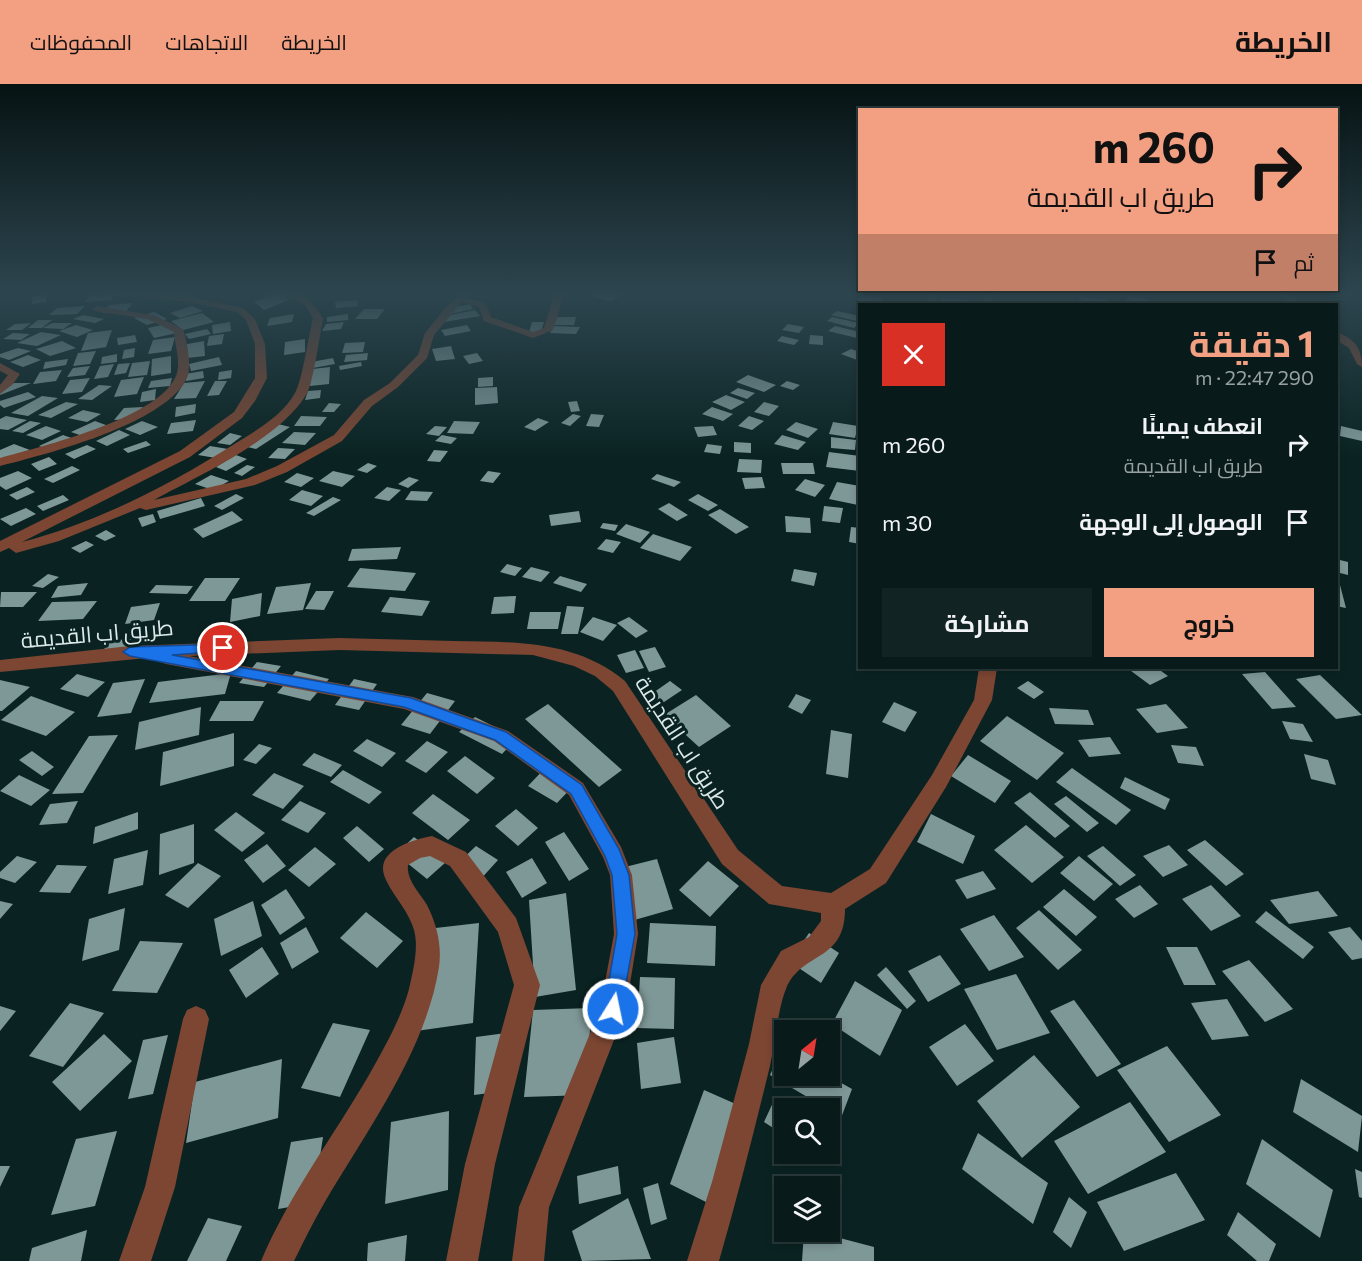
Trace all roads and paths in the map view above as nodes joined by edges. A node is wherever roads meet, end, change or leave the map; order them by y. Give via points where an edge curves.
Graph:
1 (180, 347) edge
2 (260, 347) edge
3 (312, 347) edge
4 (426, 347) edge
5 (1353, 347) edge
6 (1362, 364) edge
7 (0, 366) edge
8 (0, 391) edge
9 (0, 462) edge
10 (121, 512) junction
11 (0, 549) edge
12 (130, 652) junction
13 (0, 666) edge
14 (988, 669) edge
15 (833, 904) junction
16 (196, 1019) dead end
17 (135, 1261) edge
18 (277, 1261) edge
19 (462, 1261) edge
20 (528, 1261) edge
21 (703, 1261) edge

1 - 9 street via 182,376 176,388 151,408 119,424
2 - 11 street via 261,378 238,415 185,454
3 - 10 street via 302,393 285,414 220,459
4 - 10 street via 415,365 368,403 338,438 282,469 250,482
5 - 6 street
7 - 8 street via 14,374
10 - 11 street via 54,538
12 - 13 street, طريق اب القديمة
12 - 15 street, طريق اب القديمة via 362,644 533,649 579,661 601,670 620,686 730,857 777,896
12 - 20 street via 406,702 501,736 576,789 621,875 626,934 613,1009 534,1207
14 - 15 street via 983,700 939,781 878,876
15 - 21 street via 833,925 818,945 790,960 774,985 730,1171
16 - 17 street via 160,1187
18 - 19 street via 313,1192 395,1056 424,983 427,935 395,876 398,860 414,849 432,846 458,859 508,926 526,986 480,1164

